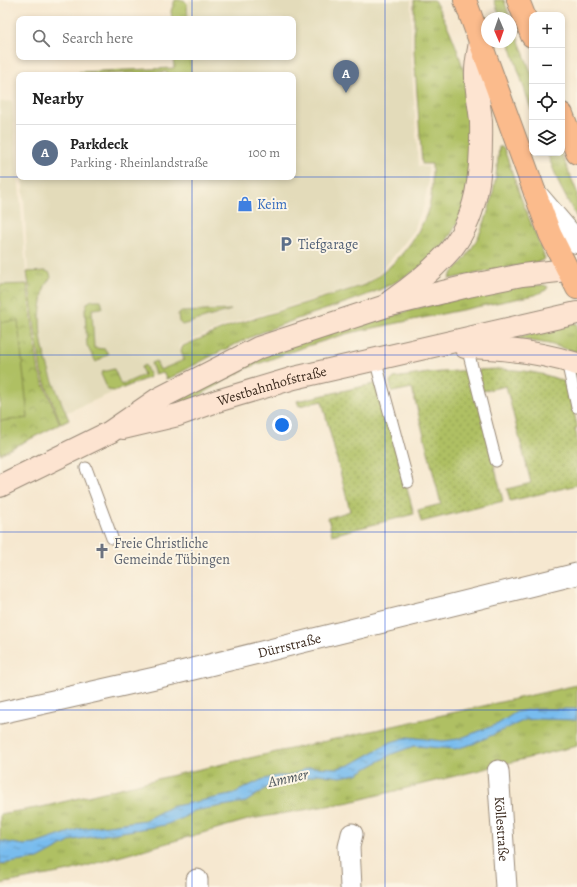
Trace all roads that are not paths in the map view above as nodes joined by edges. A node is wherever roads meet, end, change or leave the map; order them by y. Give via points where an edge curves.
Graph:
1 (518, 0) edge
2 (466, 2) edge
3 (529, 28) edge
4 (480, 41) junction
5 (564, 120) edge
6 (577, 153) edge
7 (534, 192) junction
8 (577, 242) edge
9 (574, 276) edge
10 (386, 306) junction
11 (577, 314) edge
12 (434, 346) junction
13 (467, 347) junction
14 (375, 359) junction
15 (572, 363) edge
16 (577, 407) edge
17 (110, 432) junction
18 (496, 461) dead end
19 (86, 468) dead end
20 (408, 482) dead end
21 (0, 486) edge
22 (112, 538) dead end
23 (577, 574) edge
24 (0, 713) edge
25 (498, 771) dead end
26 (352, 834) dead end
27 (351, 887) edge
28 (506, 887) edge

1 - 3 main road
2 - 4 main road
4 - 7 main road
4 - 10 main road via 476,72 481,122 480,166 472,208 460,236 445,256
5 - 6 main road
7 - 8 street
7 - 9 main road via 550,234
9 - 10 main road via 522,275
10 - 17 main road, Westbahnhofstraße via 258,348 158,399
11 - 12 main road
12 - 13 main road
12 - 14 main road, Westbahnhofstraße
13 - 15 main road via 520,350
13 - 18 lane
14 - 17 main road, Westbahnhofstraße via 294,378 178,415
14 - 20 lane
15 - 16 lane
17 - 21 main road, Westbahnhofstraße
19 - 22 lane
23 - 24 street, Dürrstraße via 184,672
25 - 28 street, Köllestraße
26 - 27 street via 349,847

